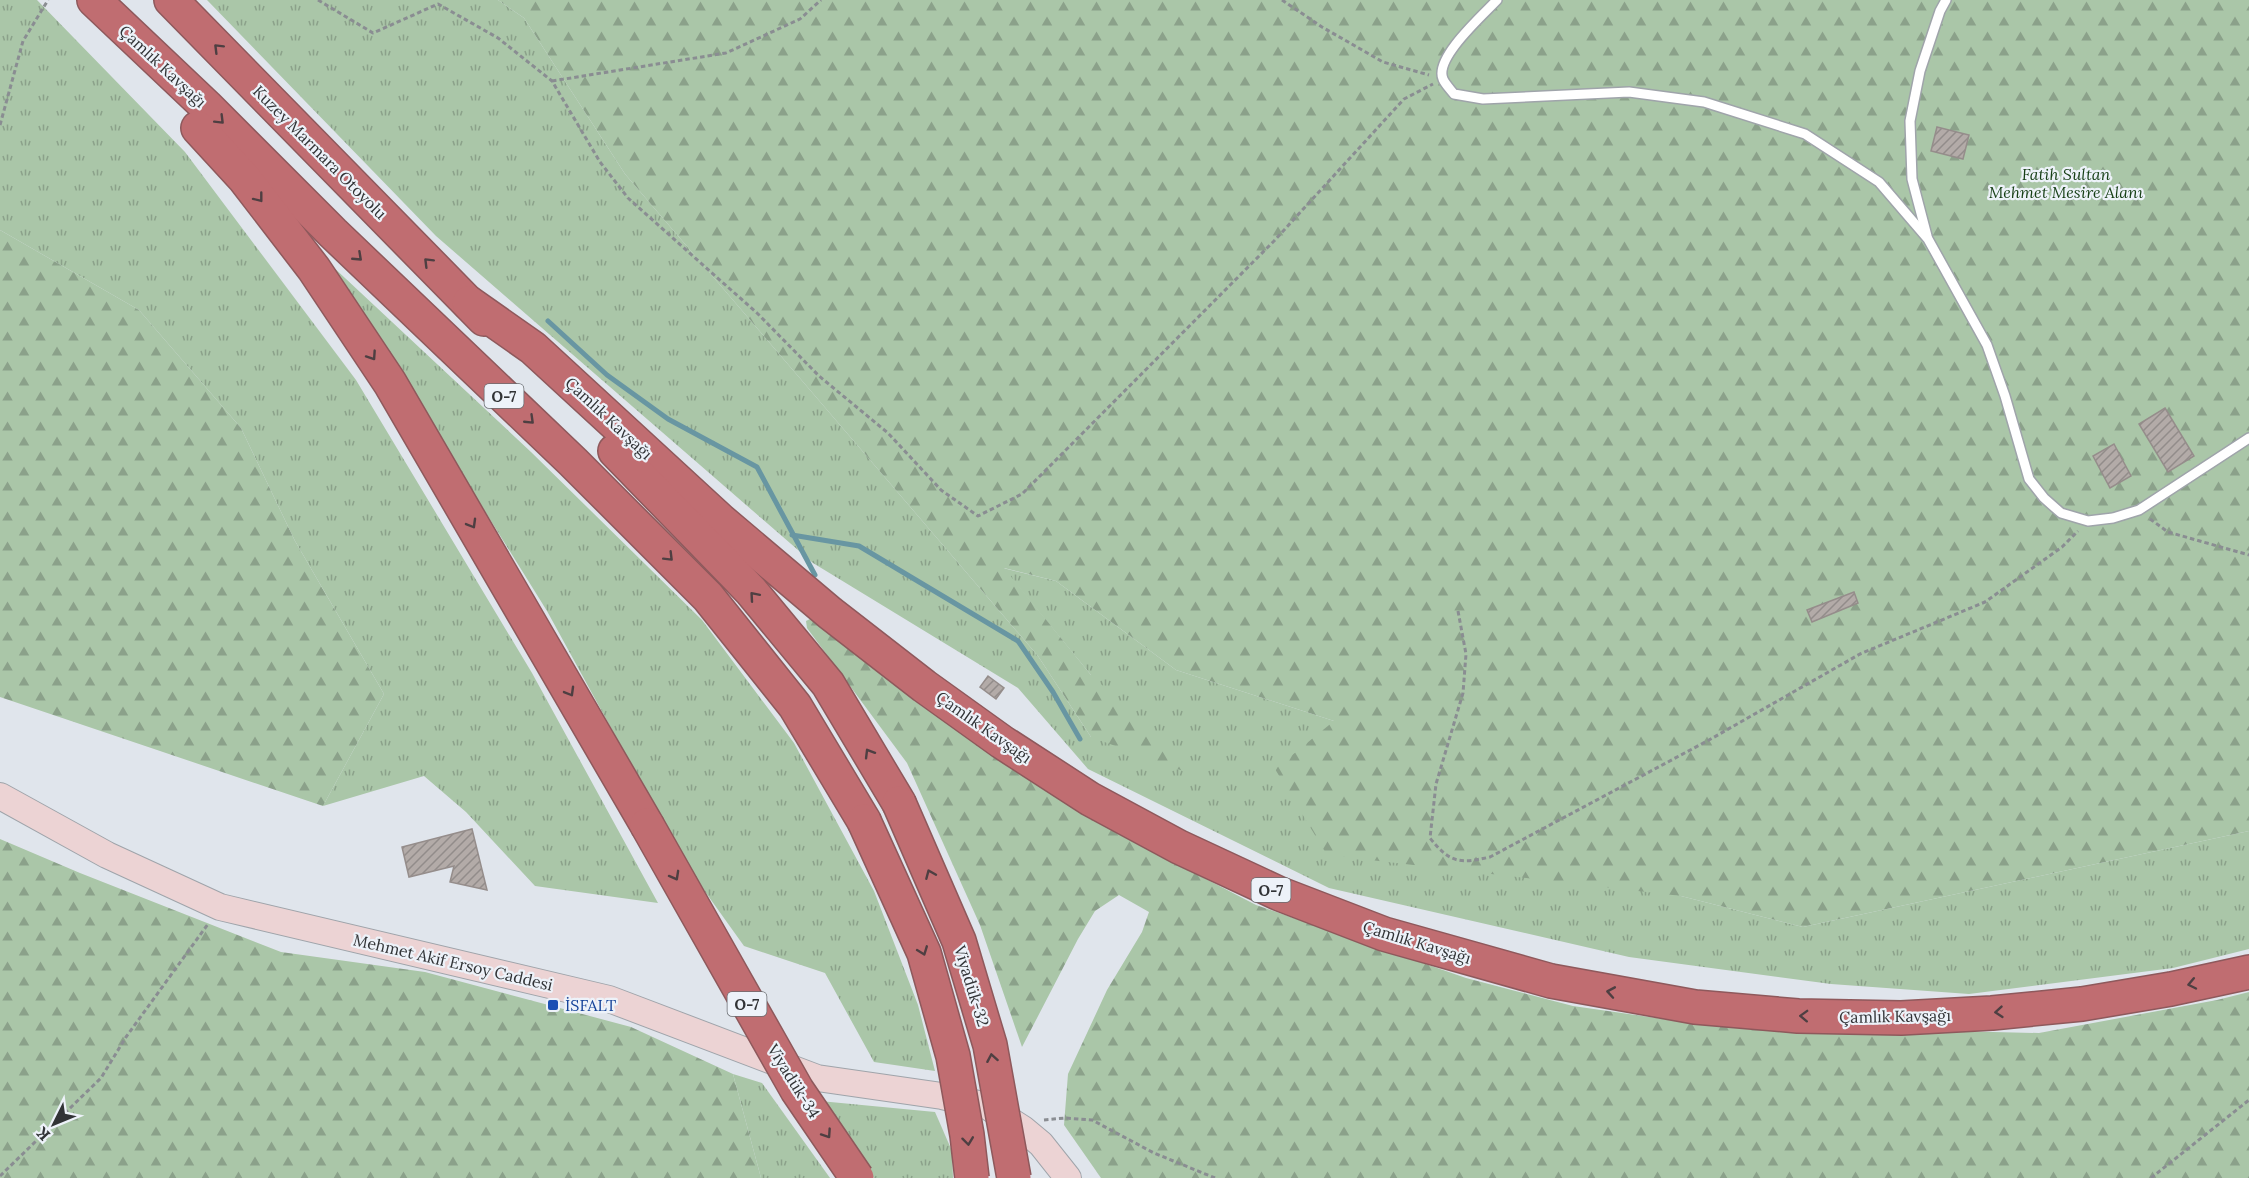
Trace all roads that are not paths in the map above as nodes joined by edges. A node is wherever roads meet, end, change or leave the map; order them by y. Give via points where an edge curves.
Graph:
1 (171, 0) edge
2 (1497, 0) edge
3 (1946, 0) edge
4 (97, 4) edge
5 (1928, 239) junction
6 (469, 303) junction
7 (2249, 438) edge
8 (0, 796) edge
9 (899, 803) joint
10 (646, 825) joint
11 (2249, 972) edge
12 (857, 1178) edge
13 (972, 1178) edge
14 (1014, 1178) edge
15 (1068, 1178) edge

6 -> 1 highway, Kuzey Marmara Otoyolu / O-7
2 - 5 lane via 1448,53 1442,66 1442,79 1454,94 1483,99 1629,92 1704,102 1805,134 1879,182
3 - 5 lane via 1920,71 1910,122 1912,179
4 -> 10 highway, Çamlık Kavşağı / O-7 via 179,107 251,187 314,269 384,374
4 -> 13 highway, Çamlık Kavşağı / O-7, bridge via 708,597 795,706 864,821 924,953 952,1056
5 - 7 lane via 1987,345 2029,479 2061,513 2088,521 2114,519 2139,510
9 -> 6 highway, Çamlık Kavşağı / O-7 via 828,684 751,591
11 -> 6 highway, Çamlık Kavşağı / O-7 via 2082,1004 2003,1012 1901,1018 1798,1016 1695,1007 1551,981 1384,934 1280,894 1179,848 1002,742 830,613 720,520 533,348
8 - 15 main road, Mehmet Akif Ersoy Caddesi via 107,855 220,907 609,999 817,1078 987,1106 1041,1144
14 -> 9 highway, Viyadük-32 / O-7, bridge via 990,1045 959,941
10 -> 12 highway, Viyadük-34 / O-7, bridge via 797,1090

